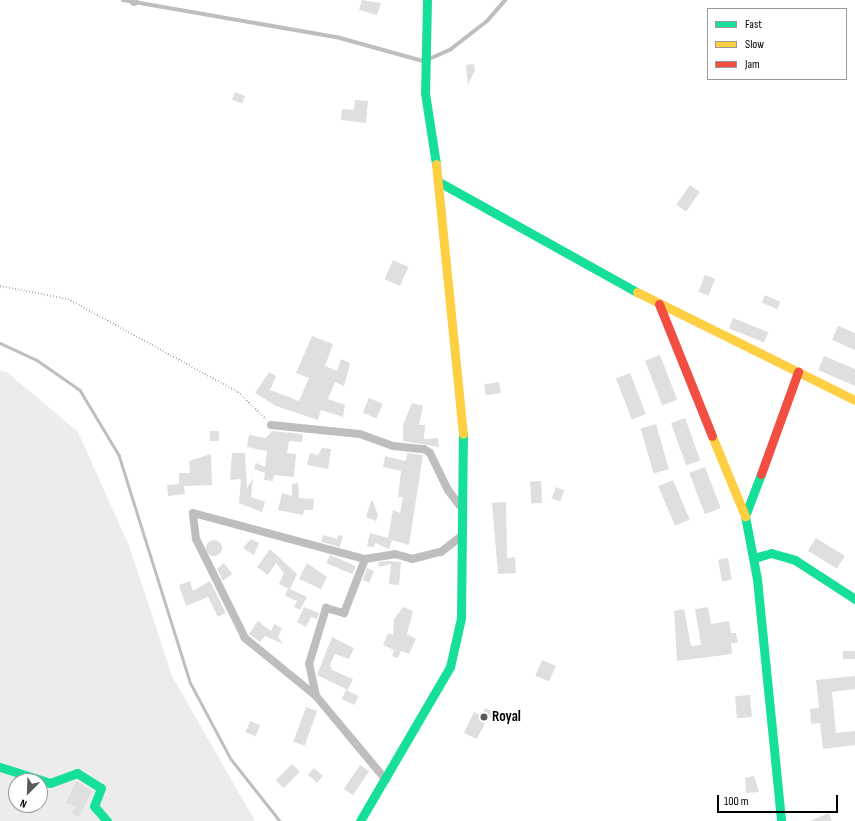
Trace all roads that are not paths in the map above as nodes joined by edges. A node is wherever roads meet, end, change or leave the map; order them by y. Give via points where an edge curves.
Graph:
1 (123, 0) edge
2 (427, 0) edge
3 (437, 0) edge
4 (505, 0) edge
5 (134, 1) edge
6 (427, 23) junction
7 (425, 62) junction
8 (439, 182) junction
9 (659, 304) junction
10 (798, 372) junction
11 (855, 400) edge
12 (271, 425) road end
13 (464, 511) junction
14 (745, 516) junction
15 (464, 535) junction
16 (754, 558) junction
17 (365, 559) junction
18 (855, 599) edge
19 (316, 696) junction
20 (0, 767) edge
21 (386, 780) junction
22 (107, 821) edge
23 (360, 821) edge
24 (781, 821) edge

1 - 5 lane
2 - 6 main road
3 - 6 main road
4 - 7 lane via 487,21 450,49
5 - 7 lane via 340,38
6 - 7 main road
7 - 8 main road via 425,93
8 - 9 main road
8 - 13 main road via 461,381
9 - 10 main road
9 - 14 main road
10 - 11 main road
10 - 14 main road
12 - 13 street via 360,434 393,446 424,449 430,453 448,490
13 - 15 main road
14 - 16 main road
15 - 17 street via 441,552 412,559 395,554
15 - 21 main road via 461,618 450,667
16 - 18 main road via 771,553 795,560
16 - 24 main road
17 - 19 street via 344,613 326,608 310,664
17 - 19 street via 193,513 196,539 245,638
19 - 21 street
20 - 22 main road via 50,783 77,773 101,788 94,806
21 - 23 main road

